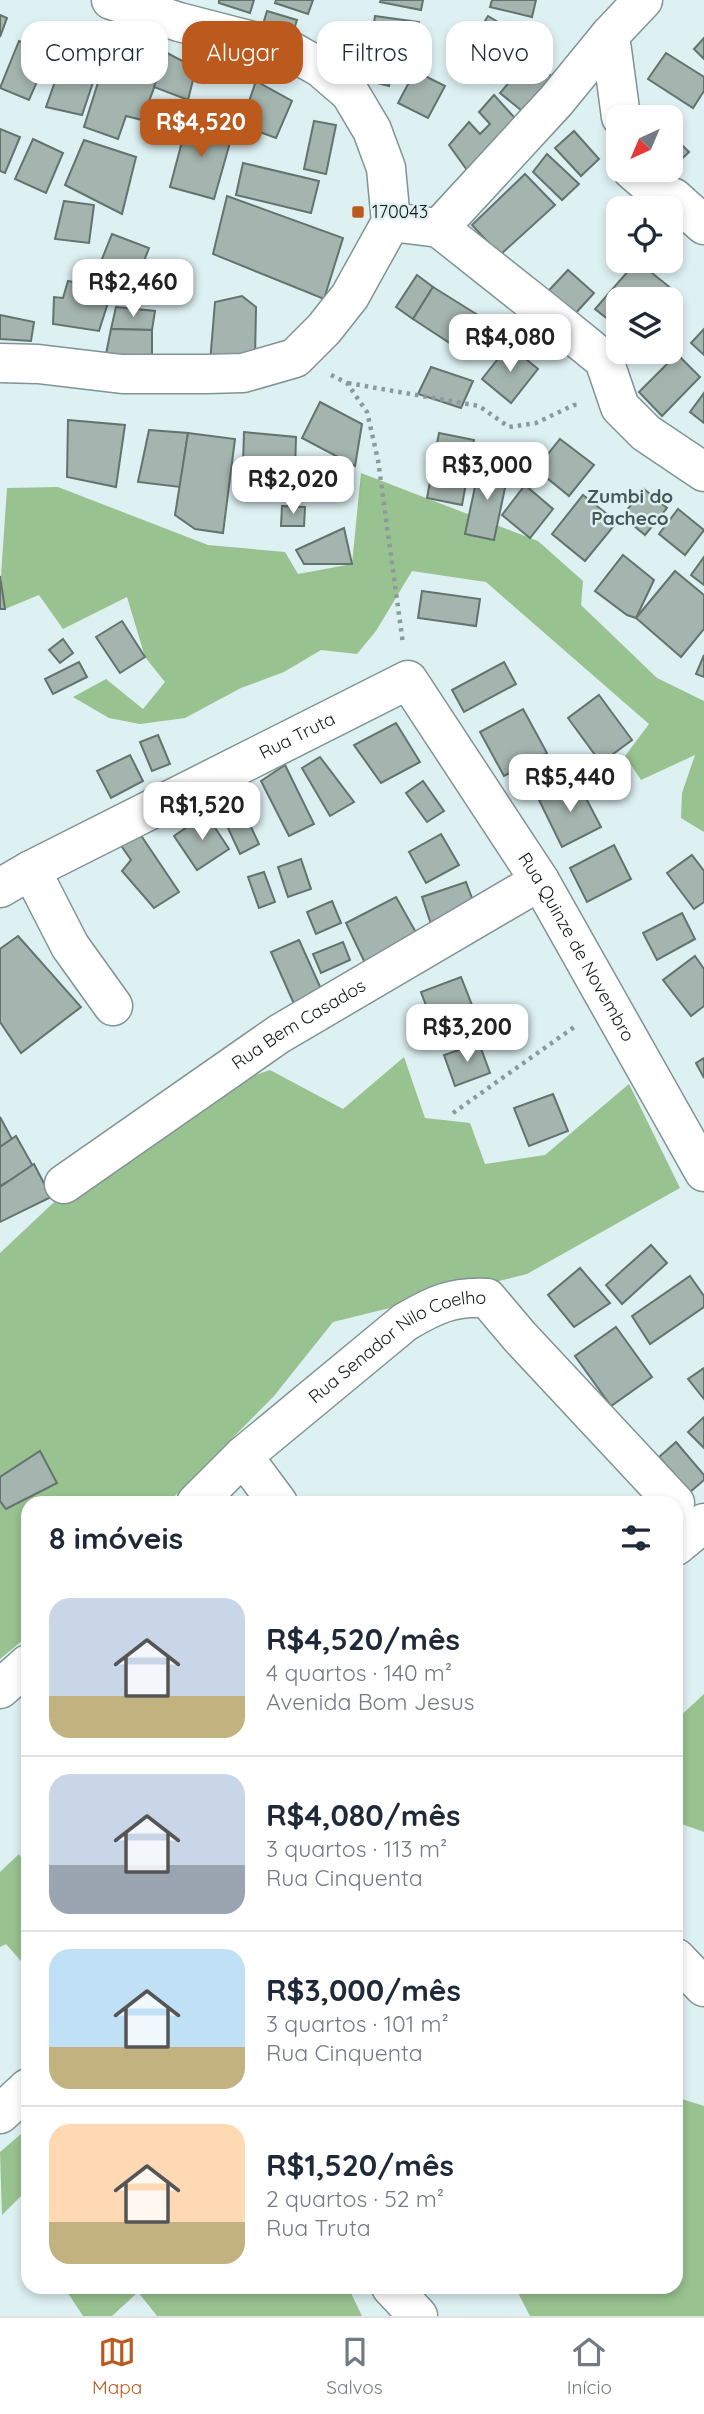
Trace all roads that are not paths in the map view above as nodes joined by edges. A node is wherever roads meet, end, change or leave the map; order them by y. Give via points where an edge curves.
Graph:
1 (111, 0) edge
2 (643, 0) edge
3 (610, 35) junction
4 (619, 105) edge
5 (646, 182) edge
6 (391, 222) junction
7 (704, 225) edge
8 (439, 228) junction
9 (0, 363) edge
10 (704, 472) edge
11 (408, 680) joint
12 (15, 879) edge
13 (540, 881) junction
14 (113, 1006) dead end
15 (704, 1172) edge
16 (64, 1184) dead end
17 (243, 1457) junction
18 (203, 1496) edge
19 (273, 1496) edge
20 (663, 1496) edge
21 (21, 1670) edge
22 (0, 1689) edge
23 (683, 1965) edge
24 (704, 1987) edge
25 (21, 2094) edge
26 (0, 2114) edge
27 (398, 2294) edge
28 (418, 2316) edge

1 - 6 street via 291,51 321,68 350,93 372,130 386,168
2 - 3 street
3 - 4 street
3 - 8 street
5 - 7 street via 674,198
6 - 8 street
6 - 9 street via 350,296 295,358 243,373 122,374
8 - 10 street via 604,360 620,407 646,433
11 - 12 street, Rua Truta
11 - 13 street, Rua Quinze de Novembro
12 - 14 street
13 - 15 street, Rua Quinze de Novembro
13 - 16 street, Rua Bem Casados via 279,1034
17 - 18 street, Rua Senador Nilo Coelho
17 - 19 street
17 - 20 street, Rua Senador Nilo Coelho via 405,1322 434,1305 465,1297 488,1298
21 - 22 street
23 - 24 street
25 - 26 street
27 - 28 street

